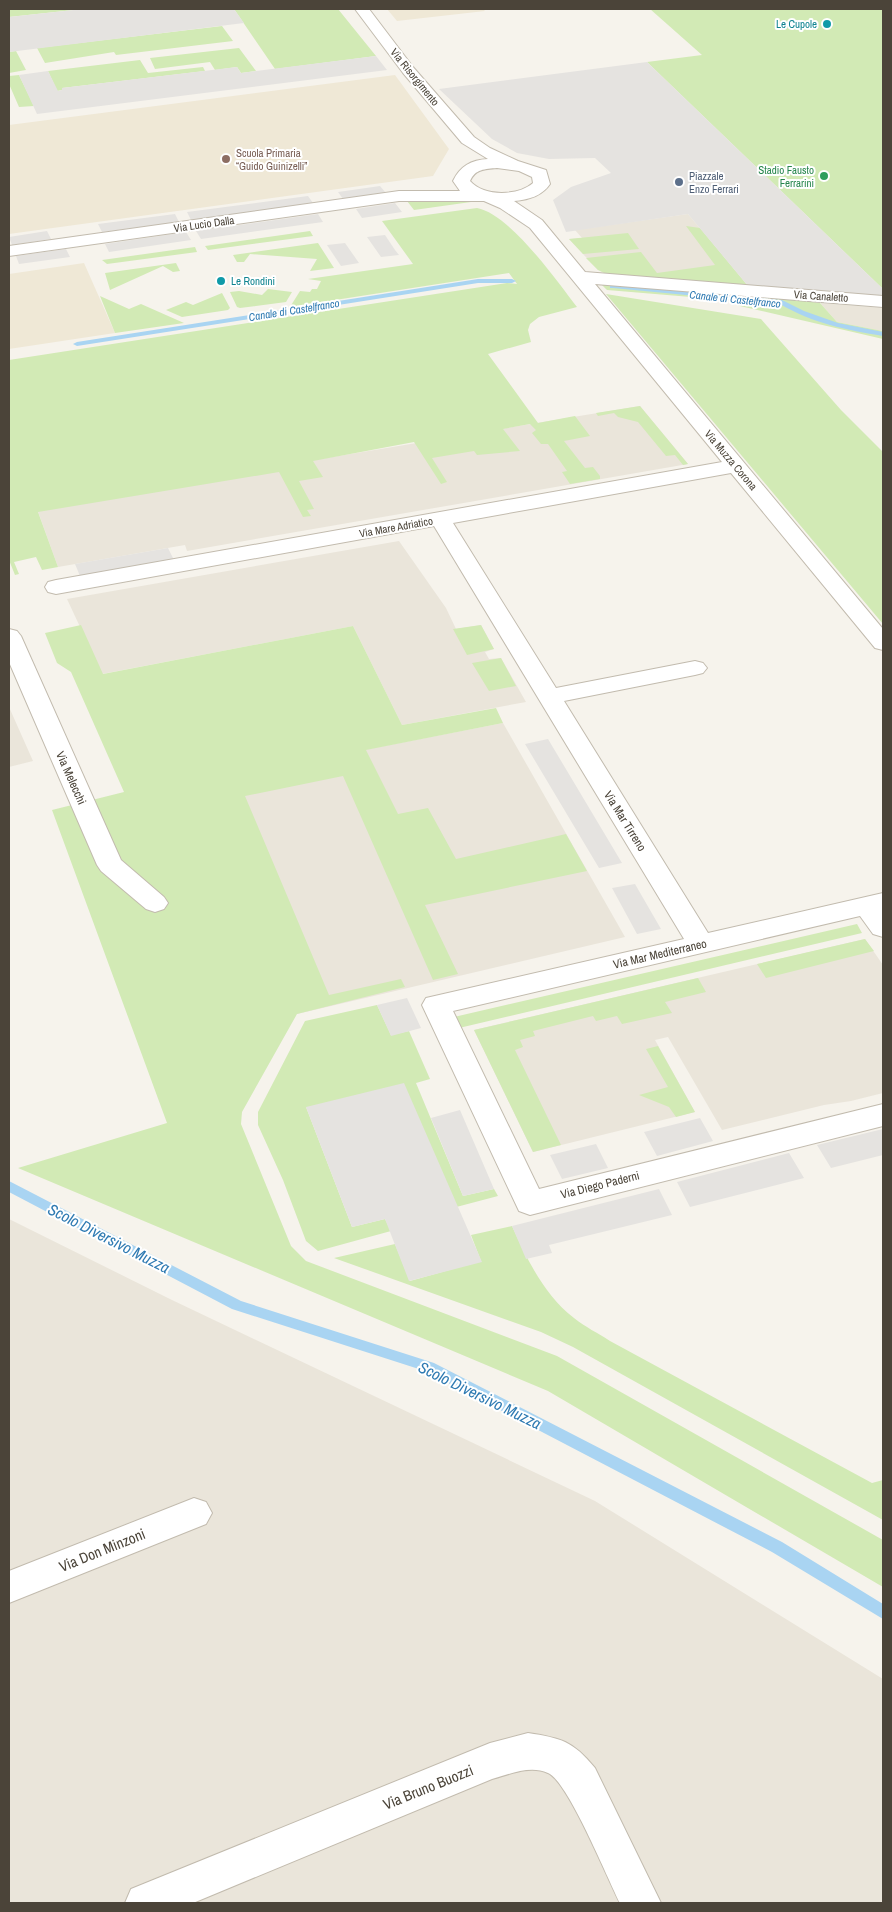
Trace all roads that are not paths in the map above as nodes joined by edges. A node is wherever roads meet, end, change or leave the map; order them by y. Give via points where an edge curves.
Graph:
1 (362, 9) edge
2 (471, 143) junction
3 (513, 164) junction
4 (467, 173) junction
5 (535, 190) junction
6 (400, 196) junction
7 (488, 196) junction
8 (536, 224) junction
9 (9, 251) edge
10 (579, 277) junction
11 (883, 301) edge
12 (736, 466) junction
13 (440, 519) junction
14 (56, 587) dead end
15 (9, 636) edge
16 (883, 643) edge
17 (695, 668) dead end
18 (548, 697) junction
19 (155, 903) dead end
20 (875, 904) edge
21 (883, 928) edge
22 (701, 944) junction
23 (436, 1005) joint
24 (883, 1115) edge
25 (194, 1513) dead end
26 (9, 1587) edge
27 (145, 1903) edge
28 (641, 1903) edge

1 - 2 street, Via Risorgimento via 408,70
2 - 3 street, Via Risorgimento
2 - 4 street via 473,153
3 - 4 street, Via Risorgimento via 496,163
3 - 5 street, Via Risorgimento via 540,174 542,184
4 - 6 street, Via Lucio Dalla
4 - 7 street via 463,184
5 - 7 street via 513,197
5 - 8 street, Via Risorgimento
6 - 7 street, Via Lucio Dalla
6 - 9 street, Via Lucio Dalla
7 - 8 street
8 - 10 street
10 - 11 street, Via Canaletto
10 - 12 street, Via Muzza Corona
12 - 13 street, Via Mare Adriatico
12 - 16 street, Via Muzza Corona
13 - 14 street, Via Mare Adriatico
13 - 18 street, Via Mar Tirreno
15 - 19 street, Via Melecchi via 110,866
17 - 18 street
18 - 22 street, Via Mar Tirreno
20 - 21 street
20 - 22 street, Via Mar Mediterraneo
22 - 23 street, Via Mar Mediterraneo
23 - 24 street, Via Diego Paderni via 530,1202
25 - 26 street, Via Don Minzoni
27 - 28 street, Via Bruno Buozzi via 490,1761 528,1751 553,1755 567,1763 576,1775

